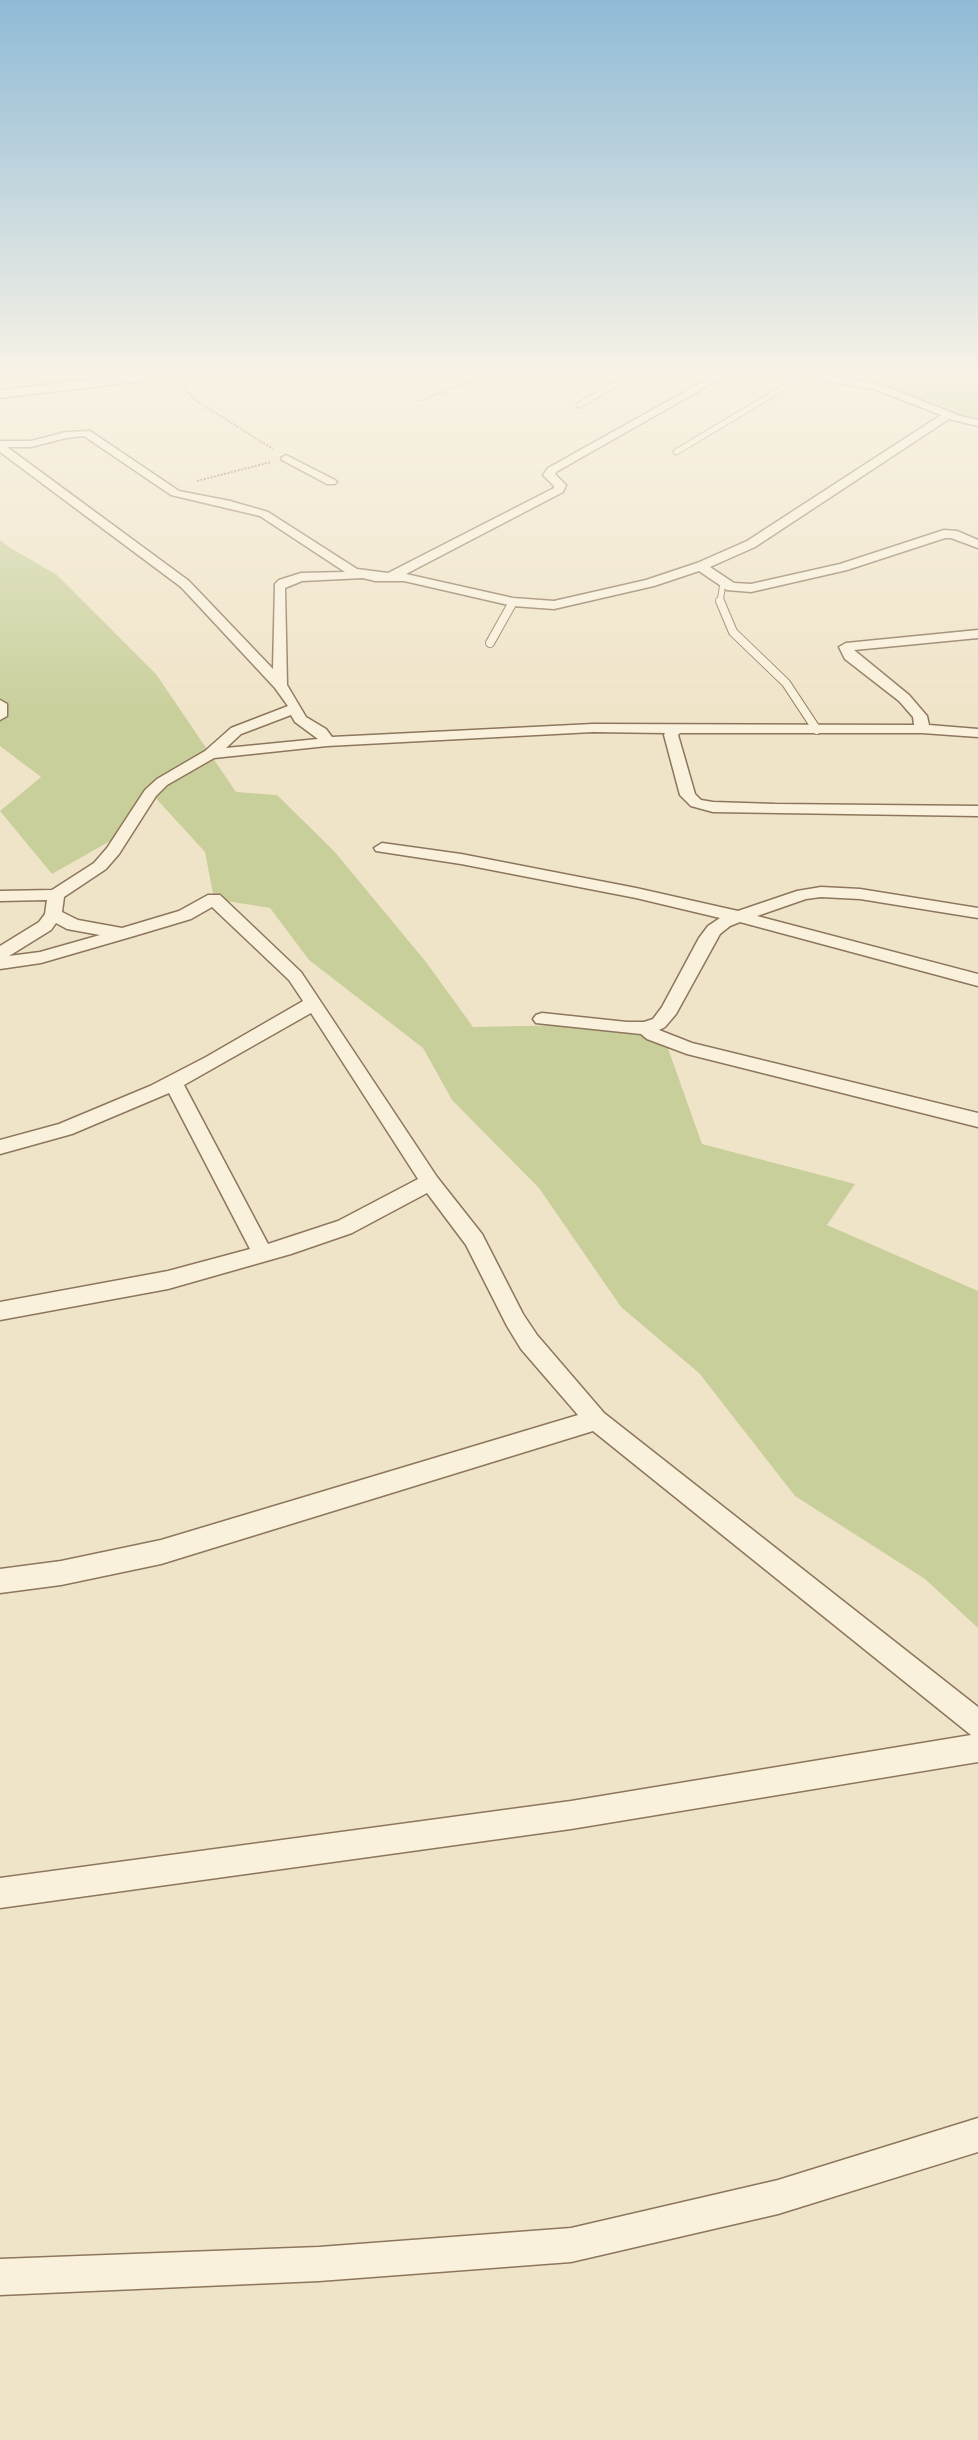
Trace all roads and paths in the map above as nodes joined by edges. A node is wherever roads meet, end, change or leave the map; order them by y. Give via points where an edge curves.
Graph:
1 (60, 490) edge
2 (169, 490) edge
3 (559, 490) edge
4 (834, 490) edge
5 (978, 544) edge
6 (701, 566) junction
7 (363, 576) junction
8 (389, 577) junction
9 (723, 583) junction
10 (513, 602) junction
11 (978, 634) edge
12 (490, 643) dead end
13 (280, 685) junction
14 (0, 704) edge
15 (296, 708) junction
16 (0, 716) edge
17 (675, 728) junction
18 (922, 729) junction
19 (817, 730) junction
20 (978, 733) edge
21 (327, 742) junction
22 (210, 754) junction
23 (978, 811) edge
24 (382, 848) dead end
25 (56, 895) junction
26 (0, 896) edge
27 (978, 913) edge
28 (53, 914) junction
29 (740, 917) junction
30 (128, 932) junction
31 (0, 954) edge
32 (0, 963) edge
33 (978, 980) edge
34 (314, 1003) junction
35 (542, 1019) dead end
36 (645, 1028) junction
37 (173, 1083) junction
38 (978, 1120) edge
39 (0, 1147) edge
40 (430, 1182) junction
41 (263, 1254) junction
42 (0, 1311) edge
43 (596, 1420) junction
44 (0, 1581) edge
45 (978, 1724) edge
46 (978, 1748) edge
47 (0, 1893) edge
48 (978, 2135) edge
49 (0, 2277) edge

1 - 13 street via 185,584
2 - 7 street via 264,514
3 - 8 street
4 - 6 street via 751,544
5 - 9 street via 944,534 795,579 752,588
6 - 9 street
6 - 10 street via 567,603
7 - 8 street
7 - 13 street via 291,579 279,587
8 - 10 street via 422,580
9 - 19 lane via 719,599 733,632 786,683
10 - 12 lane
11 - 18 street via 846,647 850,656 904,698 920,716
13 - 15 street
14 - 16 street
15 - 21 street via 300,719 321,732
15 - 22 street via 236,730
17 - 19 street
17 - 21 street via 593,728
17 - 23 street via 671,735 688,795 696,803 774,809
18 - 19 street
18 - 20 street
21 - 22 street
22 - 25 street via 162,782 150,793 100,866
24 - 29 street via 575,880
25 - 26 street
25 - 28 street
27 - 29 street via 838,892 803,895
28 - 30 street via 73,925
28 - 31 street via 45,926
29 - 33 street
29 - 36 street via 714,930 670,1010 659,1023
30 - 32 street via 41,957
30 - 34 street via 185,915 214,900 295,976
34 - 37 street
34 - 40 street
35 - 36 street
36 - 38 street via 687,1048
37 - 39 street via 65,1129
37 - 41 street
40 - 41 street via 345,1227
40 - 43 street via 474,1240 530,1342
41 - 42 street via 168,1280
43 - 44 street via 161,1552
43 - 45 street
46 - 47 street via 571,1815
48 - 49 street via 778,2197 571,2245 319,2264

